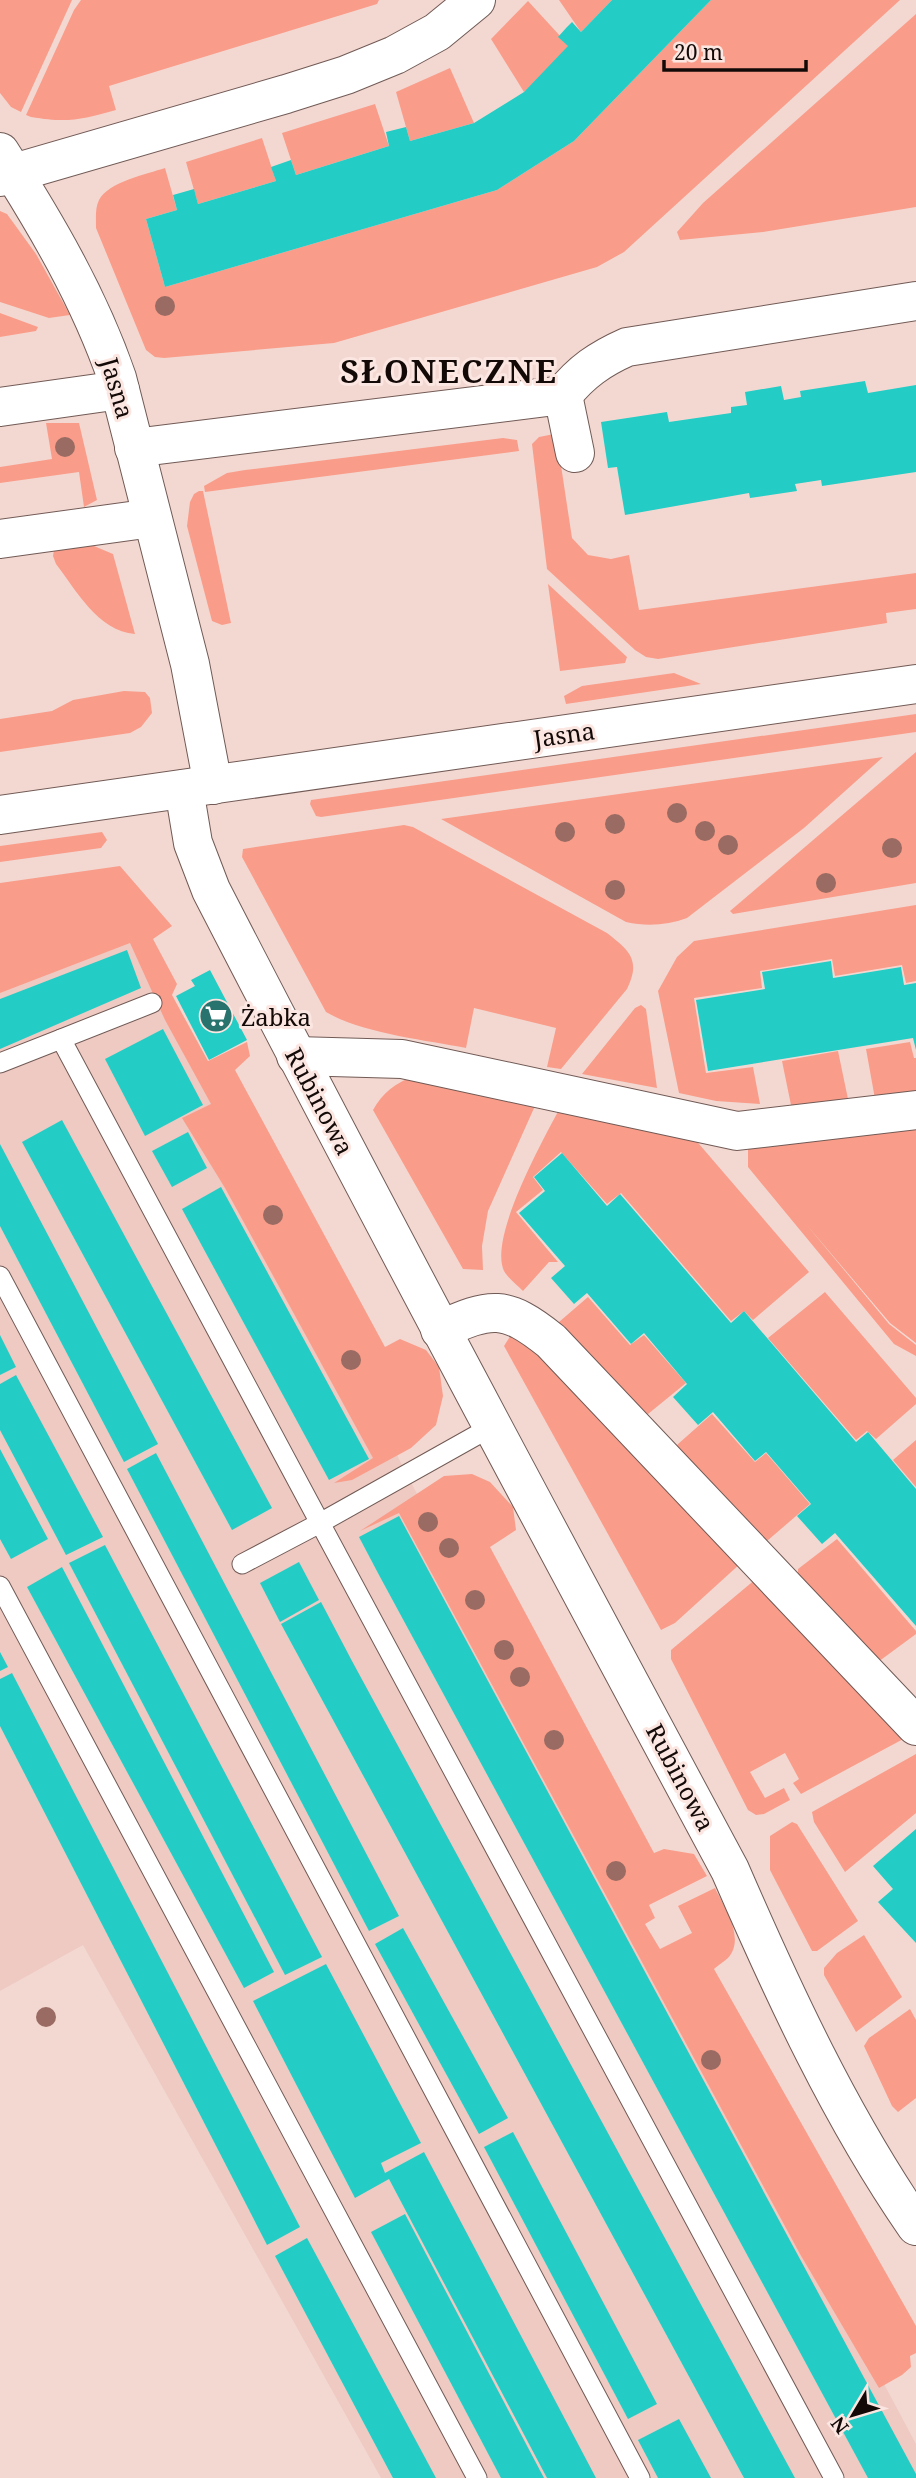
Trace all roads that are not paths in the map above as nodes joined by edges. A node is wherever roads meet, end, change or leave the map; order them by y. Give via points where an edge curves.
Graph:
1 (477, 0) edge
2 (5, 168) edge
3 (916, 302) edge
4 (120, 390) junction
5 (563, 395) junction
6 (0, 407) edge
7 (134, 448) junction
8 (575, 453) dead end
9 (152, 518) junction
10 (0, 539) edge
11 (916, 684) edge
12 (199, 787) junction
13 (0, 815) edge
14 (152, 1003) dead end
15 (61, 1039) junction
16 (296, 1056) junction
17 (0, 1063) edge
18 (916, 1110) edge
19 (0, 1276) edge
20 (440, 1330) junction
21 (493, 1426) junction
22 (320, 1523) junction
23 (242, 1564) dead end
24 (0, 1586) edge
25 (916, 1726) edge
26 (916, 2226) edge
27 (477, 2478) edge
28 (640, 2478) edge
29 (834, 2478) edge

1 - 2 street, Jasna via 438,33 346,75
2 - 4 street, Jasna via 60,249 102,334
3 - 5 street via 627,347 599,360
4 - 6 street
4 - 7 street, Jasna
5 - 7 street
5 - 8 street
7 - 9 street, Jasna
9 - 10 street
9 - 12 street, Jasna via 190,664
11 - 12 street, Jasna
12 - 13 street, Jasna
12 - 16 street, Rubinowa via 192,843 211,890
14 - 15 lane
15 - 17 lane
15 - 22 lane
16 - 18 street via 402,1059 737,1131
16 - 20 street, Rubinowa
19 - 28 lane
20 - 21 street, Rubinowa
20 - 25 street via 477,1314 501,1312 543,1335
21 - 22 lane
21 - 26 street, Rubinowa via 730,1870 832,2085
22 - 23 lane
22 - 29 lane
24 - 27 lane

